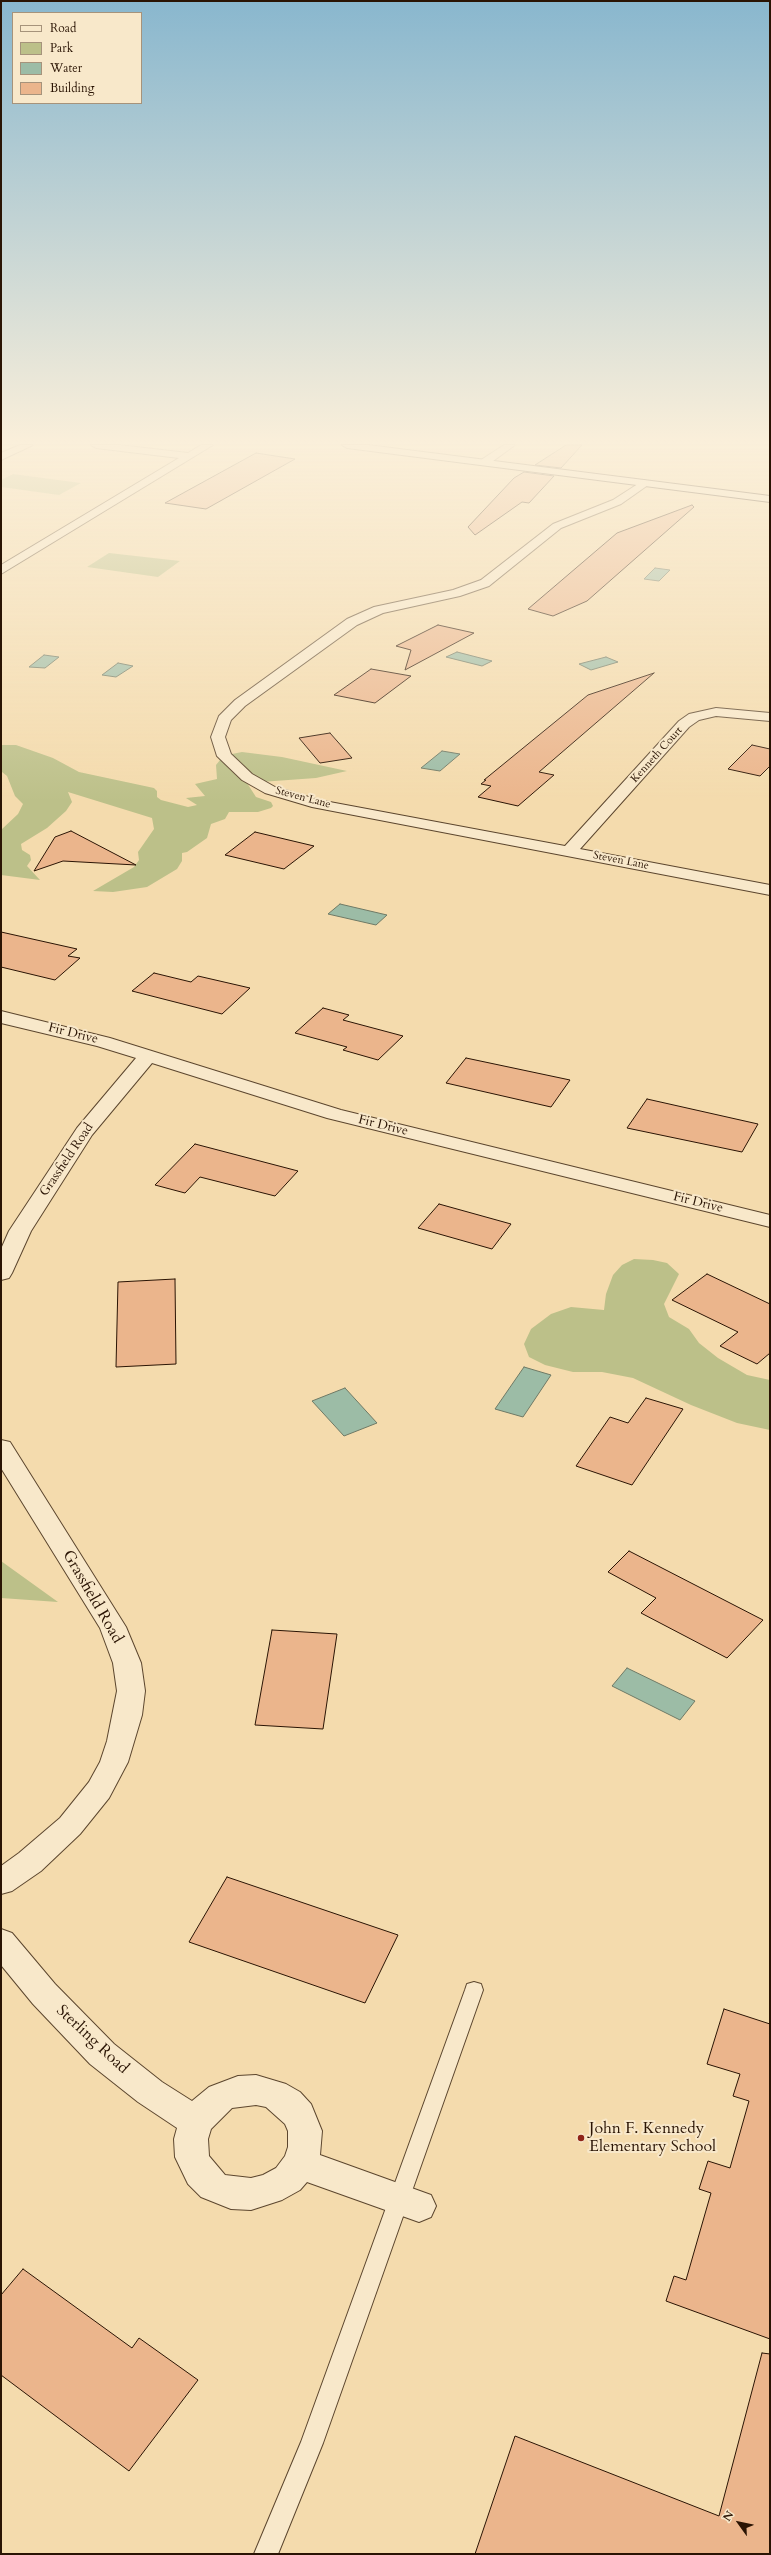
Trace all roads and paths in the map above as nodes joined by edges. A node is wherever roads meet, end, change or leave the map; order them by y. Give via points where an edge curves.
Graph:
1 (10, 564) edge
2 (509, 564) edge
3 (1, 570) edge
4 (770, 718) edge
5 (569, 852) junction
6 (770, 890) edge
7 (1, 1016) edge
8 (148, 1056) junction
9 (770, 1220) edge
10 (1, 1273) edge
11 (1, 1448) edge
12 (1, 1882) edge
13 (1, 1942) edge
14 (474, 1990) dead end
15 (196, 2122) junction
16 (300, 2164) junction
17 (408, 2203) junction
18 (266, 2554) edge

1 - 3 street
2 - 5 street, Steven Lane via 485,583 456,594 379,610 352,622 240,703 224,719 218,737 224,756 232,766 247,777 287,796 317,804
4 - 5 street, Kenneth Court via 716,712 694,717 684,724
5 - 6 street, Steven Lane
7 - 8 street, Fir Drive
8 - 9 street, Fir Drive via 334,1114
8 - 10 street, Grassfield Road via 84,1132 20,1231
11 - 12 street, Grassfield Road via 114,1627 127,1663 131,1691 128,1716 114,1762 99,1790 70,1826 30,1862
13 - 15 street, Sterling Road via 44,1994 102,2054 150,2092
14 - 17 lane
15 - 16 street via 191,2139 192,2157 200,2173 213,2186 231,2193 251,2194 270,2190 288,2179
15 - 16 street via 207,2108 221,2097 238,2091 256,2090 274,2094 288,2103 299,2115 305,2131 306,2148
16 - 17 street
17 - 18 lane

